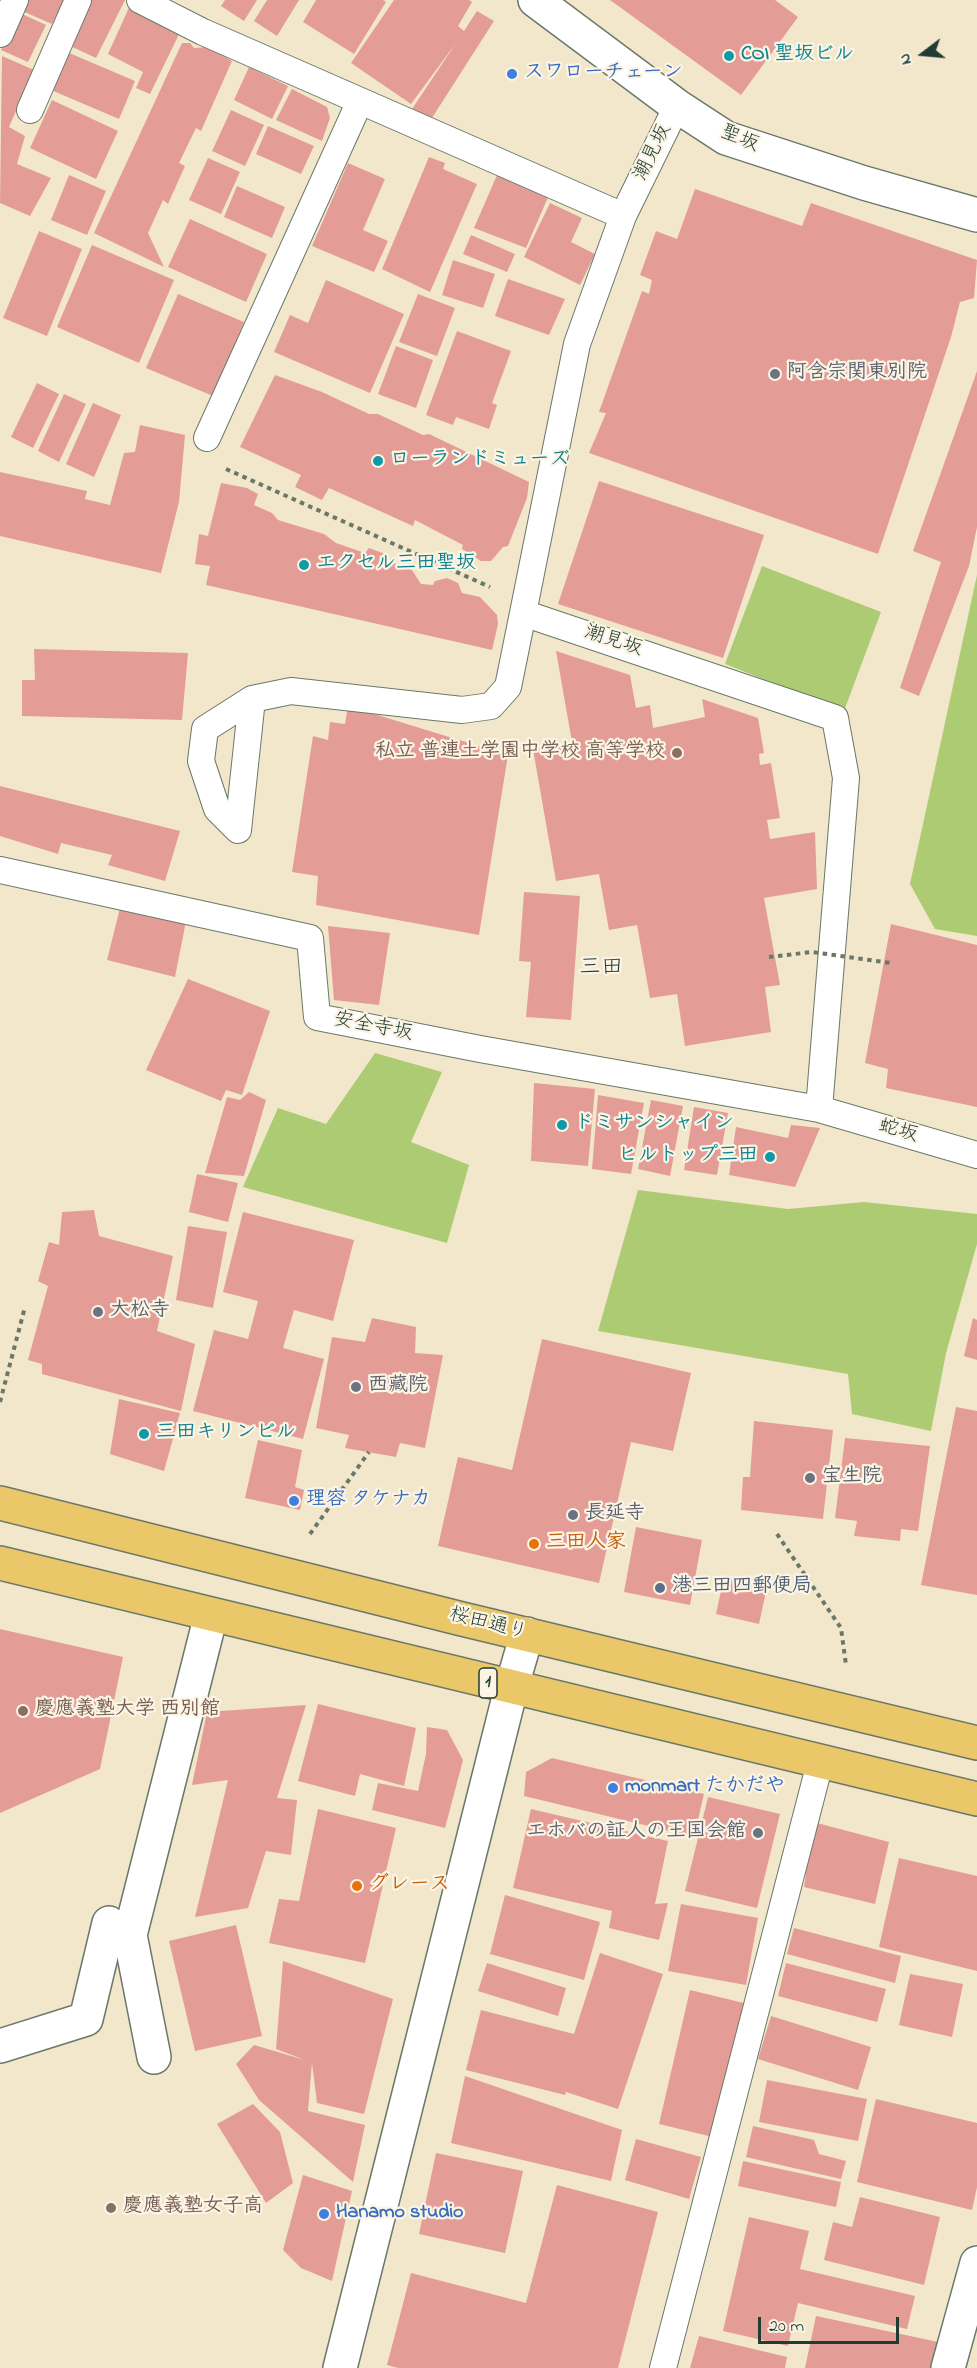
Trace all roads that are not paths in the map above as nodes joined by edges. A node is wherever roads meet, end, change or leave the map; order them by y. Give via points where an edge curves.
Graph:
1 (15, 0) edge
2 (78, 0) edge
3 (140, 0) edge
4 (535, 0) edge
5 (0, 34) edge
6 (360, 101) junction
7 (677, 106) junction
8 (30, 110) dead end
9 (977, 214) edge
10 (623, 216) junction
11 (207, 438) road end
12 (523, 613) junction
13 (252, 699) dead end
14 (0, 870) edge
15 (819, 1109) junction
16 (977, 1155) edge
17 (0, 1503) edge
18 (0, 1563) edge
19 (211, 1615) junction
20 (527, 1634) junction
21 (511, 1689) junction
22 (977, 1743) edge
23 (820, 1762) junction
24 (977, 1799) edge
25 (109, 1923) dead end
26 (0, 2046) edge
27 (154, 2056) dead end
28 (977, 2262) edge
29 (340, 2368) edge
30 (663, 2368) edge
31 (948, 2368) edge

1 - 5 lane
2 - 8 lane
3 - 6 lane
4 - 7 street, 聖坂
6 - 10 lane
6 - 11 lane
7 - 9 street, 聖坂 via 726,138 864,183
7 - 10 lane, 潮見坂
10 - 12 lane, 潮見坂 via 577,344
12 - 13 lane via 508,687 491,706 462,710 291,691
12 - 15 lane, 潮見坂 via 835,718 846,778
14 - 15 lane, 安全寺坂 via 310,938 317,1017
15 - 16 lane, 蛇坂
17 - 20 highway, 桜田通り
18 - 19 highway, 1
19 - 21 highway, 1
19 - 27 street via 130,1935
20 - 21 street
20 - 22 highway, 桜田通り
21 - 23 highway, 1
21 - 29 street
23 - 24 highway, 1
23 - 30 lane
25 - 26 street via 86,2019
28 - 31 street

